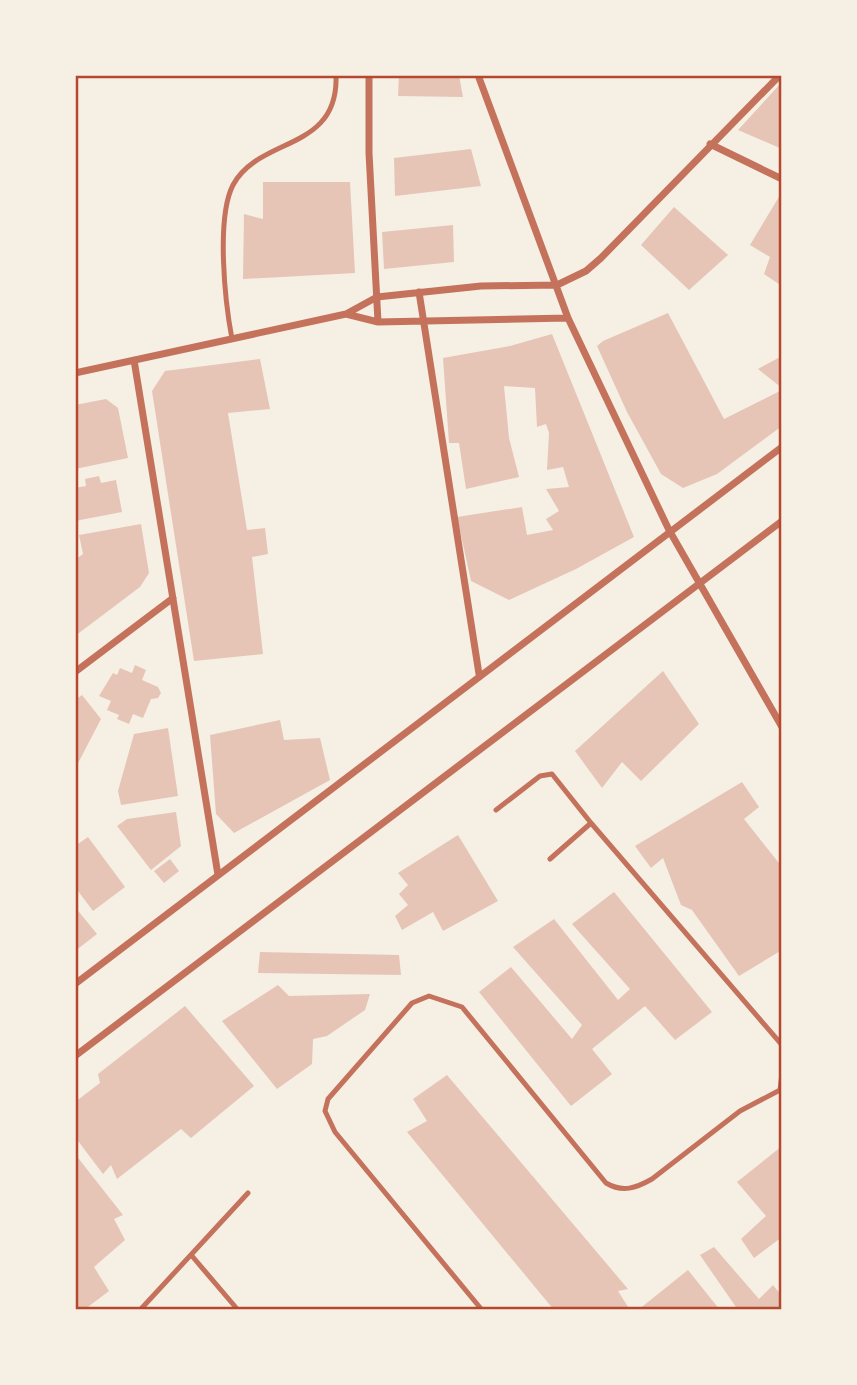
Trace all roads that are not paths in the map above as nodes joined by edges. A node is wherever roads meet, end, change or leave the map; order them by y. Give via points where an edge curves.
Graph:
1 (336, 75) edge
2 (369, 75) edge
3 (478, 75) edge
4 (780, 75) edge
5 (710, 144) junction
6 (782, 179) edge
7 (557, 285) junction
8 (419, 292) junction
9 (377, 297) junction
10 (345, 314) junction
11 (568, 318) junction
12 (422, 320) junction
13 (378, 321) junction
14 (232, 338) junction
15 (134, 360) junction
16 (75, 373) edge
17 (782, 447) edge
18 (782, 521) edge
19 (669, 530) junction
20 (700, 584) junction
21 (173, 598) junction
22 (75, 672) edge
23 (479, 674) junction
24 (782, 727) edge
25 (496, 810) dead end
26 (592, 823) junction
27 (550, 859) dead end
28 (218, 875) junction
29 (75, 984) edge
30 (782, 1045) edge
31 (75, 1056) edge
32 (782, 1073) edge
33 (781, 1091) edge
34 (248, 1193) dead end
35 (191, 1256) junction
36 (140, 1310) edge
37 (238, 1310) edge
38 (482, 1310) edge

1 - 14 lane via 330,109 317,129 253,166 235,182 227,199 224,284
2 - 9 street
3 - 7 street
4 - 5 street
5 - 6 street
5 - 7 street via 601,258
7 - 8 street
7 - 11 street
8 - 9 street
8 - 12 street
9 - 10 street
9 - 13 street
10 - 13 street
10 - 14 street
11 - 12 street
11 - 19 street
12 - 13 street
12 - 23 street
14 - 15 street
15 - 16 street
15 - 21 street
17 - 19 street
18 - 20 street
19 - 20 street
19 - 23 street
20 - 24 street
20 - 31 street
21 - 22 street
21 - 28 street
23 - 28 street
25 - 26 lane via 540,776 552,774
26 - 27 lane
26 - 30 lane
28 - 29 street
32 - 33 lane
33 - 38 lane via 740,1111 639,1187 620,1189 606,1183 462,1007 429,996 412,1003 328,1099 325,1111 335,1132
34 - 35 lane
35 - 36 lane
35 - 37 lane

